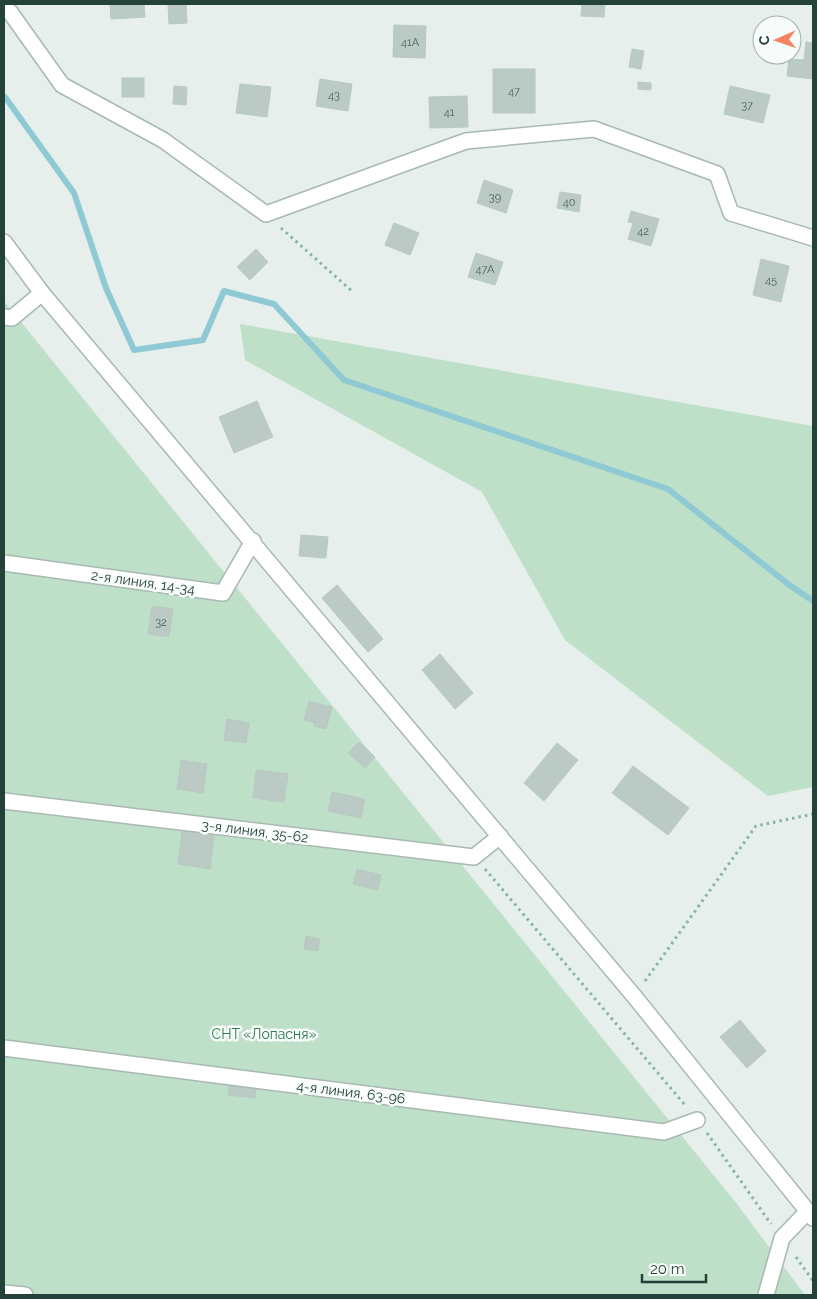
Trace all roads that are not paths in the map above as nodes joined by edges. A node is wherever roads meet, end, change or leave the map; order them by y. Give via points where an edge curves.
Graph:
1 (11, 8) edge
2 (813, 238) edge
3 (4, 242) edge
4 (42, 292) junction
5 (4, 317) edge
6 (253, 541) junction
7 (4, 563) edge
8 (4, 802) edge
9 (500, 836) junction
10 (4, 1048) edge
11 (697, 1120) road end
12 (811, 1215) edge
13 (4, 1293) edge
14 (25, 1295) edge
15 (766, 1295) edge

1 - 2 street via 62,85 163,140 266,214 466,141 594,128 717,174 731,213
3 - 4 street
4 - 5 street via 12,318
4 - 6 street
6 - 7 street, 2-я линия, 14-34 via 223,593
6 - 9 street
8 - 9 street, 3-я линия, 35-62 via 474,856
9 - 12 street
10 - 11 street, 4-я линия, 63-96 via 664,1132
12 - 15 street via 782,1238
13 - 14 street

